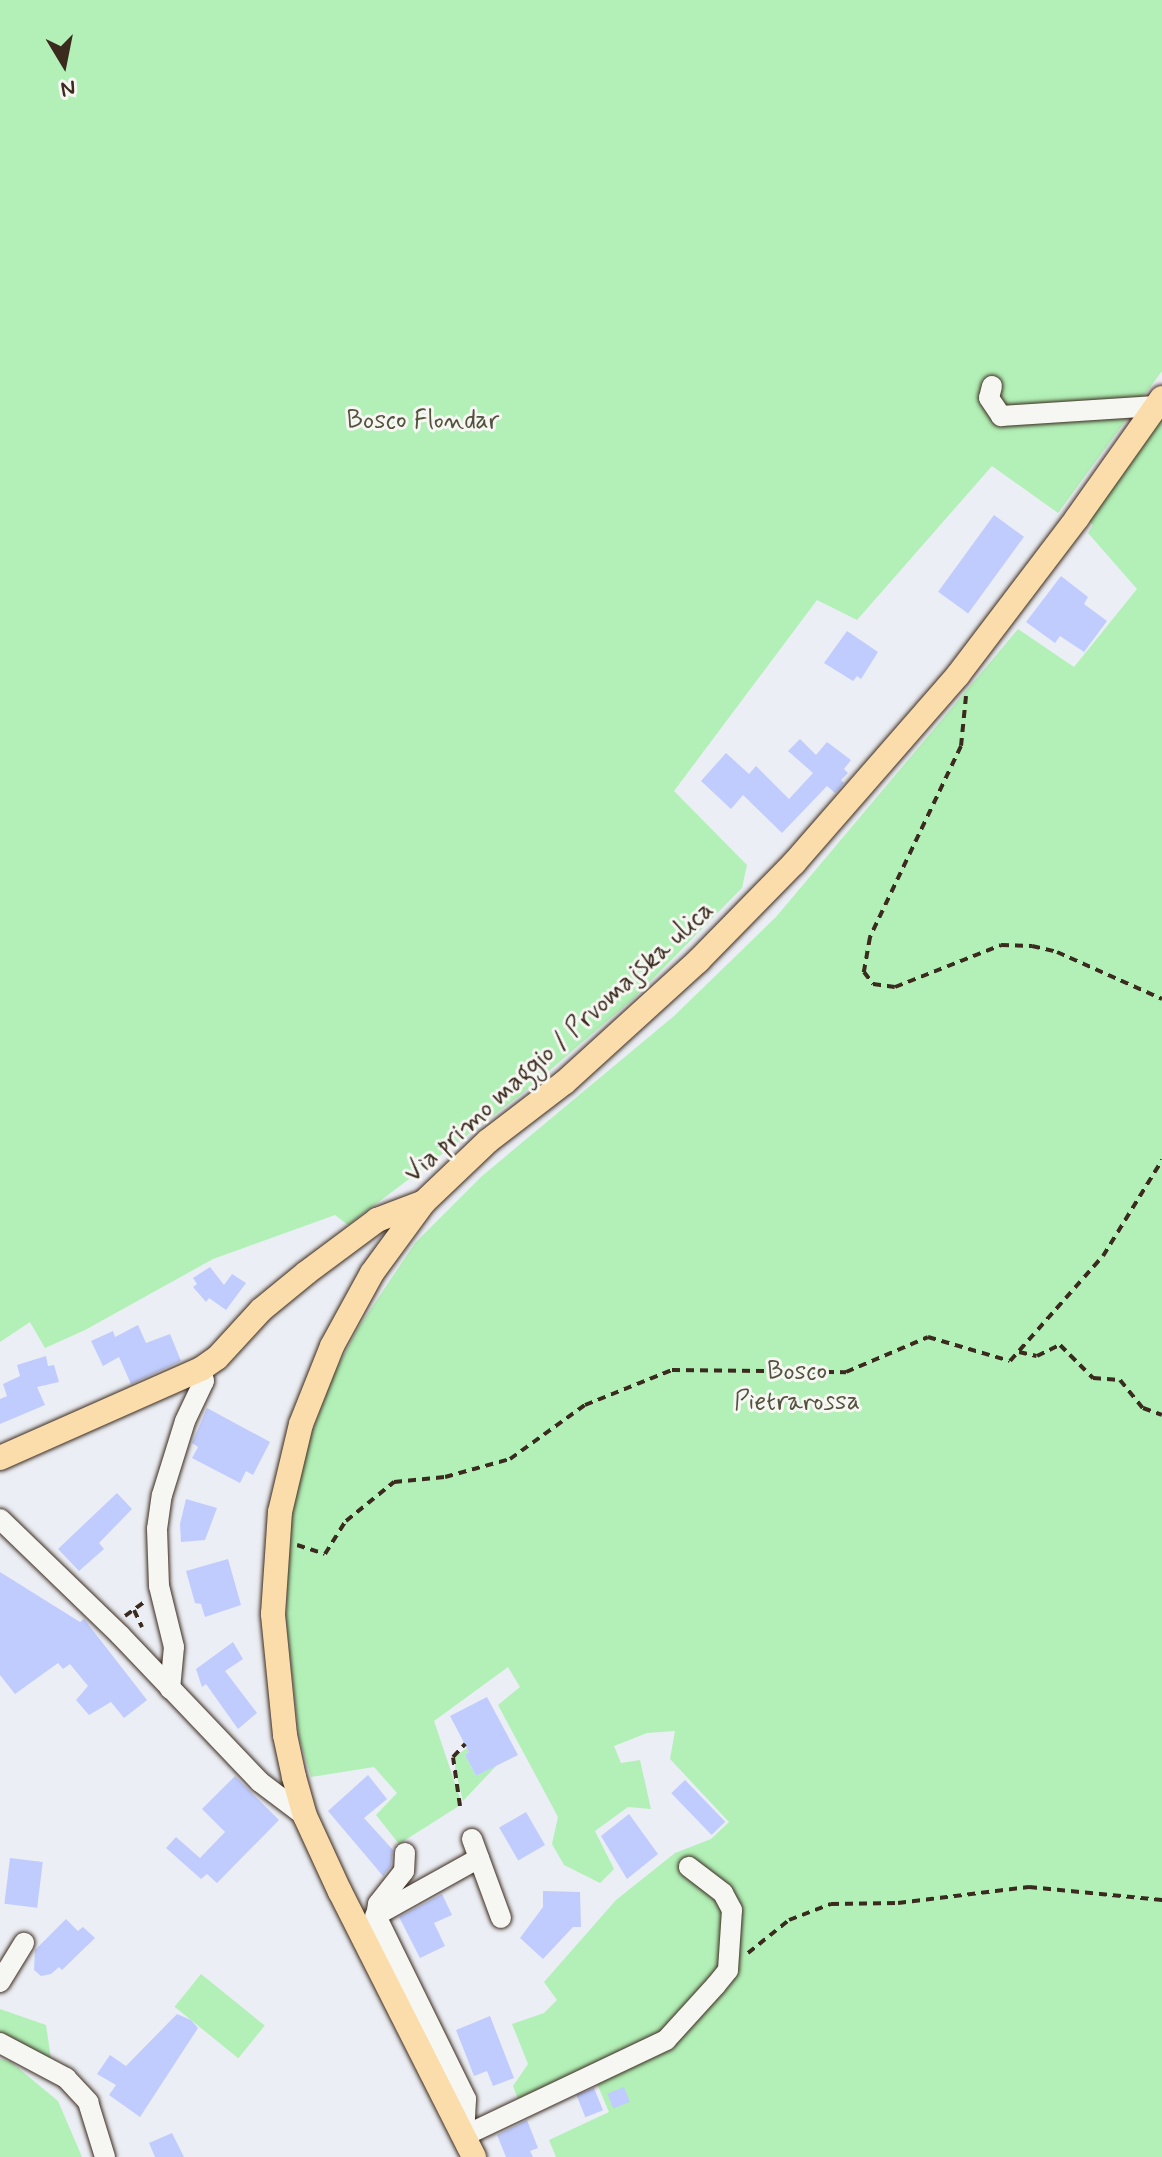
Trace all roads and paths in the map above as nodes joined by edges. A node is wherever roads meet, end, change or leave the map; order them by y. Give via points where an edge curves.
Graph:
1 (992, 386) dead end
2 (1159, 402) edge
3 (958, 675) junction
4 (1162, 999) edge
5 (1162, 1160) edge
6 (424, 1202) junction
7 (1019, 1352) junction
8 (201, 1369) junction
9 (1162, 1415) edge
10 (0, 1458) edge
11 (0, 1519) edge
12 (277, 1539) junction
13 (159, 1586) junction
14 (108, 1624) junction
15 (170, 1689) junction
16 (465, 1744) dead end
17 (460, 1806) dead end
18 (305, 1816) junction
19 (405, 1853) dead end
20 (689, 1867) dead end
21 (1162, 1900) edge
22 (501, 1918) dead end
23 (367, 1921) junction
24 (24, 1943) dead end
25 (728, 1970) junction
26 (0, 1982) edge
27 (0, 2043) edge
28 (469, 2147) edge
29 (105, 2157) edge

1 - 2 street via 989,398 1001,416
2 - 3 main road, Via primo maggio / Prvomajska ulica
3 - 4 path via 967,698 961,746 870,937 864,972 873,984 895,987 1001,945 1032,946
3 - 6 main road, Via primo maggio / Prvomajska ulica via 794,863 698,961
5 - 7 path via 1103,1256
6 - 8 main road via 377,1220 306,1273
6 - 12 main road, Via primo maggio / Prvomajska ulica via 372,1273 332,1346 301,1424
7 - 9 path via 1037,1356 1060,1345 1093,1378 1120,1380 1143,1408
7 - 12 path via 1010,1361 928,1337 846,1372 672,1370 585,1405 510,1459 445,1477 394,1482 346,1521 325,1554
8 - 10 main road
8 - 13 street via 204,1381 185,1421 162,1495
11 - 14 street
12 - 18 main road, Via primo maggio / Prvomajska ulica via 277,1668 285,1735
13 - 14 path via 139,1607
13 - 15 street via 174,1647
14 - 15 street
15 - 18 street via 260,1782
16 - 17 path via 453,1757
18 - 23 main road, Via primo maggio / Prvomajska ulica
19 - 23 street via 404,1871
20 - 25 street via 723,1893 732,1910
21 - 25 path via 1029,1887 898,1903 831,1904 789,1920
22 - 23 street via 476,1849
23 - 28 main road, Via primo maggio / Prvomajska ulica
24 - 26 street
25 - 28 street via 666,2040
27 - 29 street via 66,2078 88,2102

